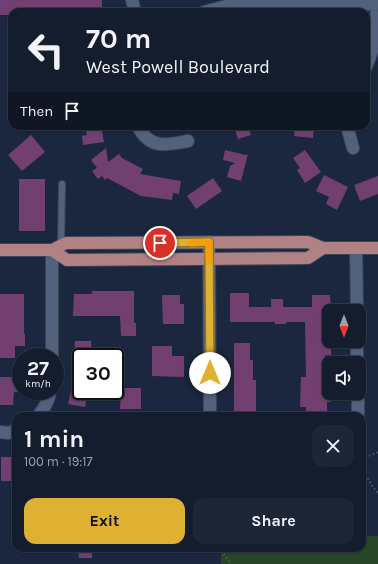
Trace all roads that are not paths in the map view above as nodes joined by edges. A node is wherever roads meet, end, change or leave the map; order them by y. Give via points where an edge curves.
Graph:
1 (273, 2) edge
2 (378, 4) edge
3 (219, 8) edge
4 (370, 56) edge
5 (141, 130) edge
6 (347, 130) edge
7 (188, 141) dead end
8 (353, 148) dead end
9 (62, 184) dead end
10 (209, 242) junction
11 (56, 248) junction
12 (323, 248) junction
13 (356, 248) junction
14 (378, 248) edge
15 (0, 250) edge
16 (209, 258) junction
17 (357, 304) edge
18 (52, 348) edge
19 (48, 400) edge
20 (358, 400) edge
21 (41, 412) edge
22 (210, 412) edge
23 (358, 412) edge
24 (0, 432) edge
25 (12, 432) edge

1 - 2 street
1 - 3 street
2 - 4 street
5 - 7 street via 148,139 157,144
6 - 8 street
9 - 11 lane
10 - 11 main road via 66,243
10 - 12 main road via 308,242
10 - 16 street
11 - 15 main road
11 - 16 main road via 67,260
11 - 18 street
12 - 13 main road
12 - 16 main road via 308,258
13 - 14 main road
13 - 17 street
16 - 22 street
19 - 21 street
20 - 23 street
24 - 25 street

